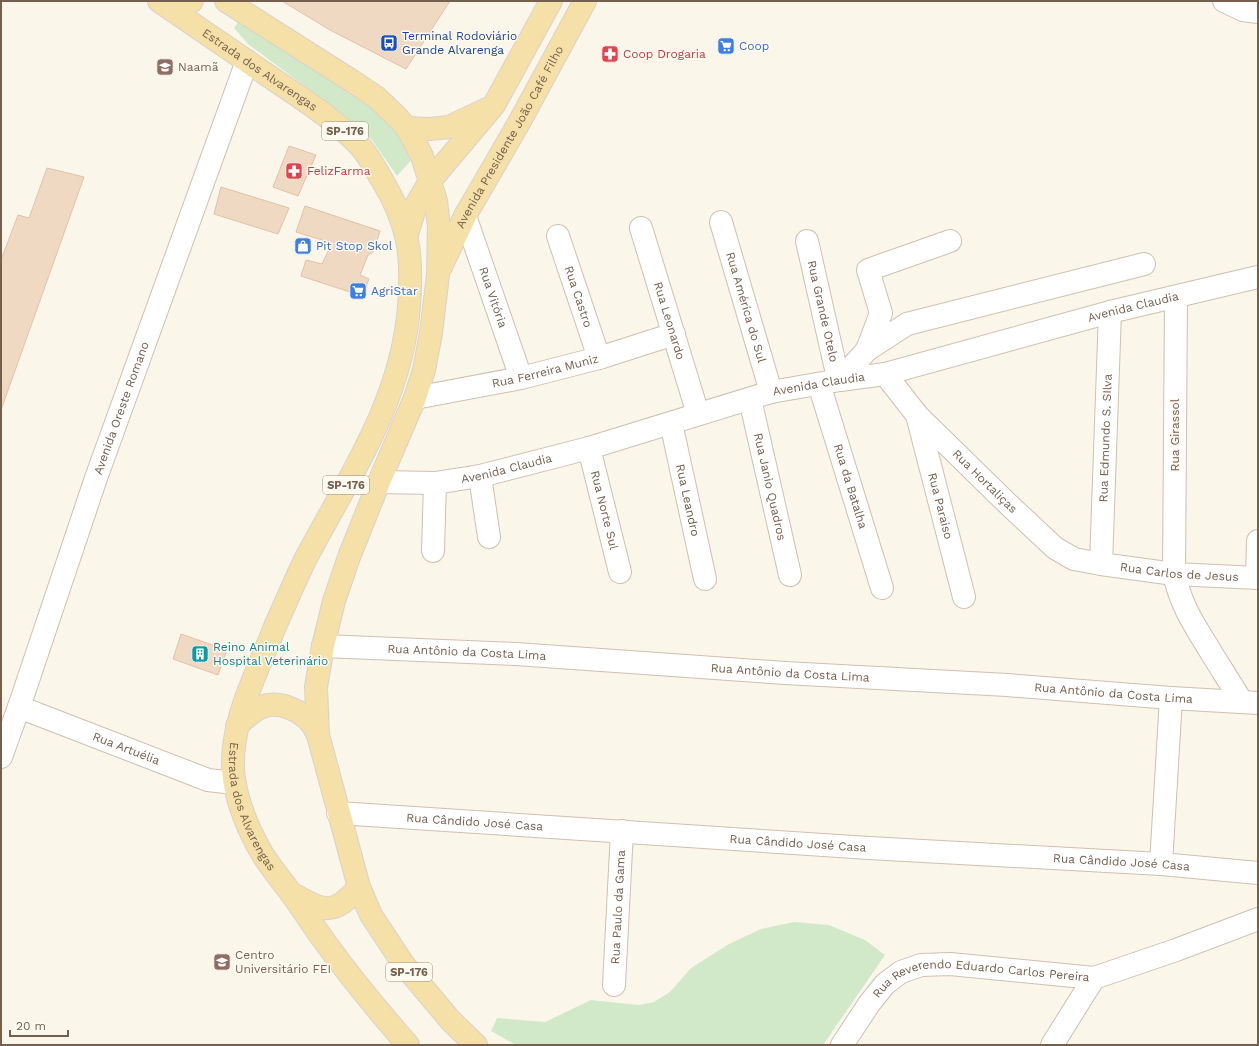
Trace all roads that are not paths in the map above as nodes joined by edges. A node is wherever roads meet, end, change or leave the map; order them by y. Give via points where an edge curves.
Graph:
1 (159, 1) edge
2 (167, 1) edge
3 (192, 1) edge
4 (226, 1) edge
5 (551, 1) edge
6 (585, 1) edge
7 (1224, 1) edge
8 (1258, 12) edge
9 (247, 61) junction
10 (494, 106) junction
11 (407, 128) junction
12 (430, 181) junction
13 (465, 216) junction
14 (721, 222) dead end
15 (641, 228) dead end
16 (407, 234) junction
17 (558, 236) dead end
18 (806, 241) dead end
19 (950, 241) dead end
20 (1144, 264) dead end
21 (438, 275) junction
22 (1258, 277) edge
23 (1176, 297) junction
24 (1110, 312) junction
25 (674, 334) junction
26 (867, 350) junction
27 (599, 358) junction
28 (885, 374) junction
29 (521, 378) junction
30 (830, 382) junction
31 (772, 392) junction
32 (415, 398) junction
33 (750, 399) junction
34 (698, 414) junction
35 (917, 415) junction
36 (671, 422) junction
37 (589, 448) junction
38 (480, 476) junction
39 (379, 482) junction
40 (435, 483) junction
41 (489, 537) dead end
42 (1258, 541) edge
43 (433, 551) dead end
44 (1101, 564) junction
45 (620, 572) dead end
46 (790, 574) dead end
47 (1174, 574) junction
48 (1258, 578) edge
49 (705, 579) dead end
50 (882, 588) dead end
51 (964, 597) dead end
52 (323, 646) junction
53 (1171, 698) junction
54 (1250, 703) edge
55 (19, 707) junction
56 (237, 726) junction
57 (318, 735) junction
58 (1, 757) edge
59 (234, 783) junction
60 (338, 813) junction
61 (622, 831) junction
62 (1161, 864) junction
63 (1258, 873) edge
64 (359, 887) junction
65 (292, 894) junction
66 (1258, 919) edge
67 (1094, 978) junction
68 (614, 984) dead end
69 (408, 1045) edge
70 (476, 1045) edge
71 (842, 1045) edge
72 (1052, 1045) edge

1 - 9 main road, Estrada dos Alvarengas / SP-176
2 - 3 main road
4 - 11 main road, SP-176 via 370,93
5 - 10 main road
6 - 13 main road, Avenida Presidente João Café Filho
7 - 8 street via 1243,10
9 - 16 main road, Estrada dos Alvarengas / SP-176 via 343,128 362,147 388,190
9 - 55 street, Avenida Oreste Romano via 99,470
10 - 11 main road via 449,127
10 - 12 main road
11 - 12 main road, SP-176 via 422,156
12 - 16 main road via 416,205
12 - 21 main road, SP-176 via 438,213
13 - 21 main road, Avenida Presidente João Café Filho
13 - 29 street, Rua Vitória
14 - 31 street, Rua América do Sul
15 - 25 street, Rua Leonardo
16 - 56 main road, Estrada dos Alvarengas / SP-176 via 411,262 409,315 393,387 374,432 289,593
17 - 27 street, Rua Castro
18 - 30 street, Rua Grande Otelo via 835,365
19 - 26 street via 868,270 881,313
20 - 26 street via 907,324
21 - 32 main road, SP-176 via 431,333 424,370
22 - 23 street, Avenida Claudia
23 - 24 street, Avenida Claudia
23 - 47 street, Rua Girassol
24 - 28 street, Avenida Claudia
24 - 44 street, Rua Edmundo S. SIlva
25 - 27 street, Rua Ferreira Muniz
25 - 34 street, Rua Leonardo
26 - 30 street
27 - 29 street, Rua Ferreira Muniz
28 - 30 street, Avenida Claudia
28 - 35 street, Rua Hortaliças
29 - 32 street, Rua Ferreira Muniz
30 - 31 street, Avenida Claudia
30 - 50 street, Rua da Batalha
31 - 33 street, Avenida Claudia
32 - 39 main road, SP-176
33 - 34 street, Avenida Claudia
33 - 46 street, Rua Janio Quadros
34 - 36 street, Avenida Claudia
35 - 44 street, Rua Hortaliças via 1055,548 1074,559
35 - 51 street, Rua Paraiso
36 - 37 street, Avenida Claudia
36 - 49 street, Rua Leandro
37 - 38 street, Avenida Claudia
37 - 45 street, Rua Norte Sul
38 - 40 street, Avenida Claudia
38 - 41 street
39 - 40 street, Avenida Claudia
39 - 52 main road, SP-176 via 349,557 334,601
40 - 43 street
42 - 48 street
44 - 47 street, Rua Carlos de Jesus
47 - 48 street, Rua Carlos de Jesus
47 - 54 street, Rua Girassol via 1177,588 1193,624
52 - 53 street, Rua Antônio da Costa Lima via 516,654
52 - 57 main road, SP-176 via 316,687
53 - 54 street, Rua Antônio da Costa Lima
53 - 62 street
55 - 58 street, Avenida Oreste Romano
55 - 59 street, Rua Artuélia via 208,780
56 - 57 main road via 253,712 270,704 291,708 305,717
56 - 59 main road, Estrada dos Alvarengas / SP-176 via 232,757
57 - 60 main road, SP-176
59 - 65 main road, Estrada dos Alvarengas / SP-176 via 248,825 263,855
60 - 61 street, Rua Cândido José Casa
60 - 64 main road, SP-176
61 - 62 street, Rua Cândido José Casa
61 - 68 street, Rua Paulo da Gama
62 - 63 street, Rua Cândido José Casa
64 - 65 main road via 348,900 334,907 313,906
64 - 70 main road, SP-176 via 371,915 404,965 451,1021
65 - 69 main road, Estrada dos Alvarengas / SP-176 via 368,999
66 - 67 street, Rua Reverendo Eduardo Carlos Pereira
67 - 71 street, Rua Reverendo Eduardo Carlos Pereira via 950,964 921,965 901,972 885,984
67 - 72 street

